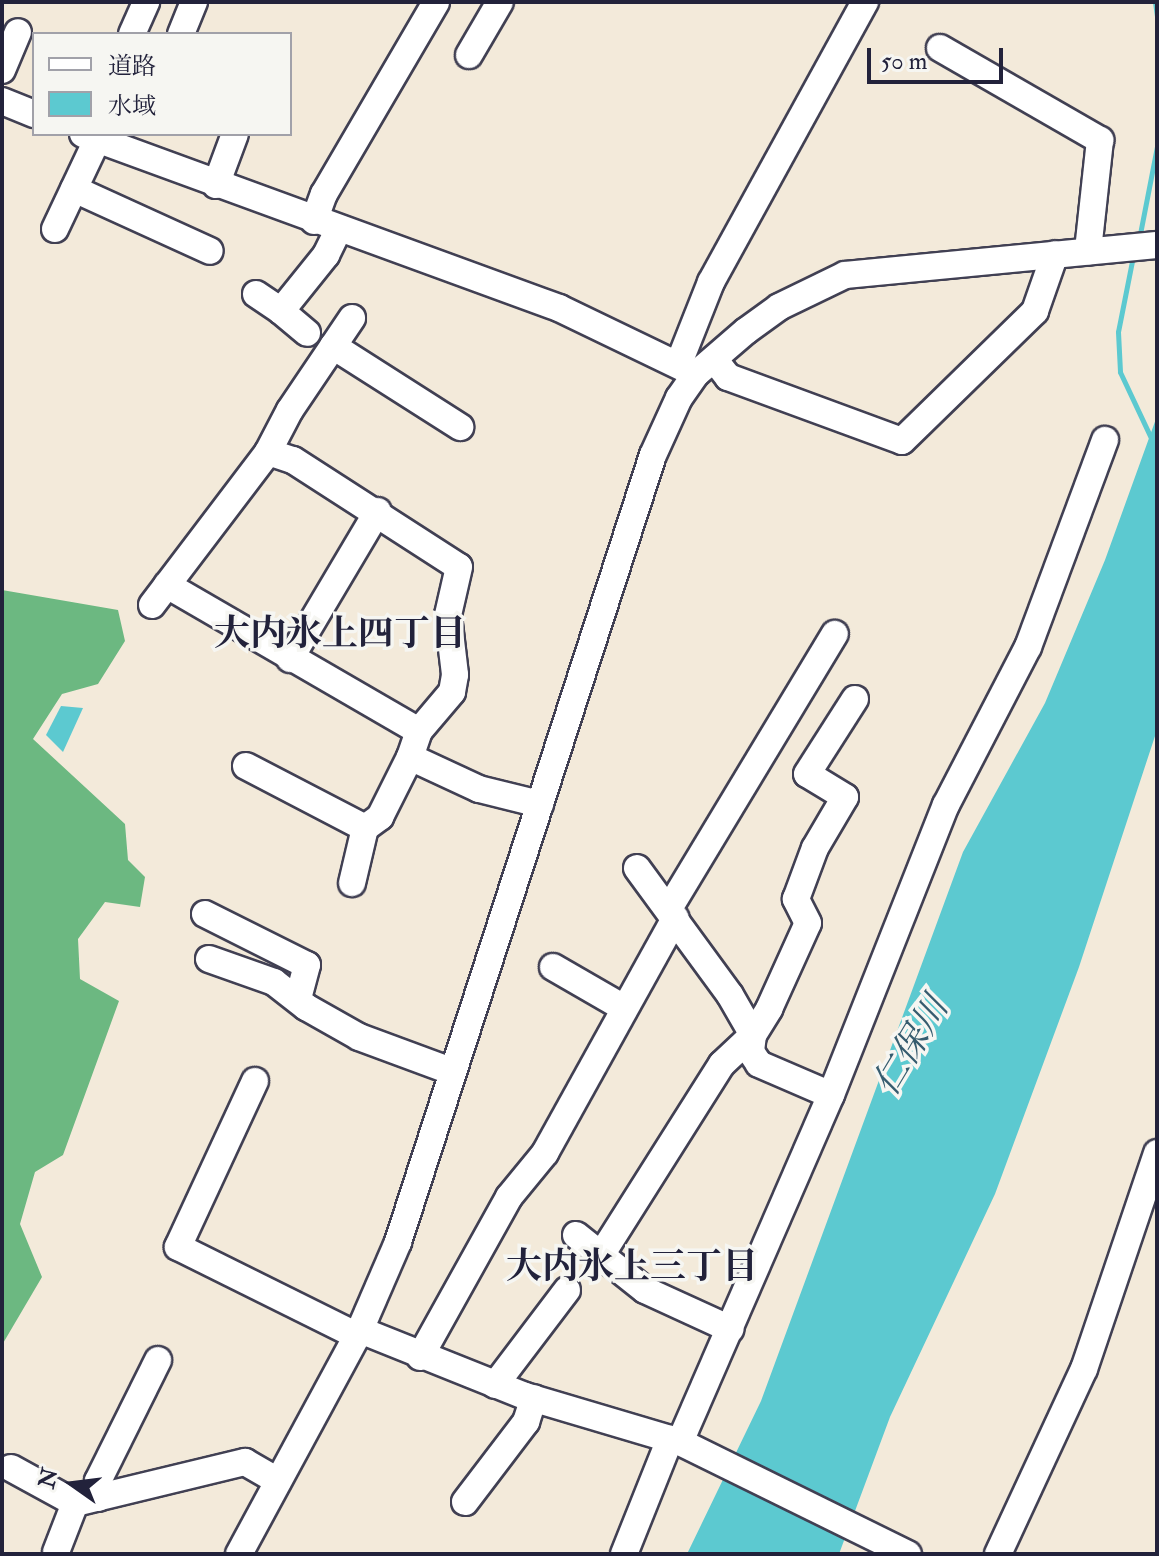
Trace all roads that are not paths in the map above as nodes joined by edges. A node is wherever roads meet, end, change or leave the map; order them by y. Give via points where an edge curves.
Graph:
1 (146, 2) edge
2 (436, 2) edge
3 (500, 2) edge
4 (865, 2) edge
5 (18, 32) dead end
6 (133, 32) edge
7 (940, 48) dead end
8 (469, 55) dead end
9 (2, 70) edge
10 (2, 101) edge
11 (32, 113) edge
12 (89, 136) edge
13 (234, 136) edge
14 (136, 144) edge
15 (216, 185) junction
16 (74, 189) junction
17 (326, 226) junction
18 (55, 229) dead end
19 (1157, 245) edge
20 (210, 251) dead end
21 (1088, 251) junction
22 (1055, 254) junction
23 (256, 294) dead end
24 (281, 311) junction
25 (352, 318) dead end
26 (307, 333) dead end
27 (333, 346) junction
28 (696, 365) junction
29 (460, 427) dead end
30 (1105, 440) dead end
31 (268, 452) junction
32 (378, 511) junction
33 (835, 634) dead end
34 (290, 659) junction
35 (855, 699) dead end
36 (419, 731) junction
37 (410, 757) junction
38 (246, 766) dead end
39 (540, 804) junction
40 (365, 828) junction
41 (637, 868) dead end
42 (352, 883) dead end
43 (672, 912) junction
44 (205, 914) dead end
45 (209, 959) dead end
46 (553, 967) dead end
47 (298, 999) junction
48 (624, 1008) junction
49 (753, 1035) junction
50 (451, 1071) junction
51 (255, 1081) dead end
52 (831, 1095) junction
53 (1157, 1153) edge
54 (576, 1235) dead end
55 (603, 1252) junction
56 (567, 1290) dead end
57 (730, 1329) junction
58 (359, 1333) junction
59 (420, 1357) junction
60 (158, 1360) dead end
61 (495, 1385) junction
62 (534, 1398) junction
63 (679, 1442) junction
64 (11, 1468) dead end
65 (278, 1481) junction
66 (86, 1500) junction
67 (465, 1502) dead end
68 (56, 1552) edge
69 (239, 1554) edge
70 (624, 1554) edge
71 (908, 1554) edge
72 (998, 1554) edge

1 - 6 street
2 - 17 street via 324,194
3 - 8 street
4 - 28 street via 711,282
5 - 9 street
7 - 21 street via 1100,140
10 - 11 street
12 - 14 street
12 - 16 street
13 - 15 street
14 - 15 street
15 - 17 street
16 - 18 street
16 - 20 street
17 - 24 street via 326,255
17 - 28 street via 559,308
19 - 21 street
21 - 22 street
22 - 28 street via 845,275 779,307
22 - 28 street via 1035,311 902,441
23 - 24 street
24 - 26 street
25 - 27 street
27 - 29 street
27 - 31 street
28 - 39 street via 653,455
30 - 52 street via 1028,647 946,805
31 - 32 street via 293,460
31 - 34 street via 160,595
32 - 34 street
32 - 36 street via 459,567 448,615 452,692
33 - 43 street
34 - 36 street
35 - 49 street via 807,774 845,797 815,848 796,899 808,923
36 - 37 street
37 - 39 street via 479,789
37 - 40 street via 380,817
38 - 40 street
39 - 50 street
40 - 42 street
41 - 43 street
43 - 48 street
43 - 49 street
44 - 47 street via 307,965
45 - 47 street via 274,982
46 - 48 street
47 - 50 street via 359,1037
48 - 59 street via 545,1153 509,1197
49 - 52 street via 751,1052 759,1064
49 - 55 street via 722,1064
50 - 58 street via 398,1242
51 - 58 street via 178,1247
52 - 57 street
53 - 72 street via 1084,1369
54 - 55 street
55 - 57 street via 645,1290
56 - 61 street
57 - 63 street
58 - 59 street
58 - 65 street
59 - 61 street
60 - 66 street
61 - 62 street
62 - 63 street
62 - 67 street via 526,1422
63 - 70 street
63 - 71 street
64 - 66 street
65 - 66 street via 245,1462
65 - 69 street
66 - 68 street

